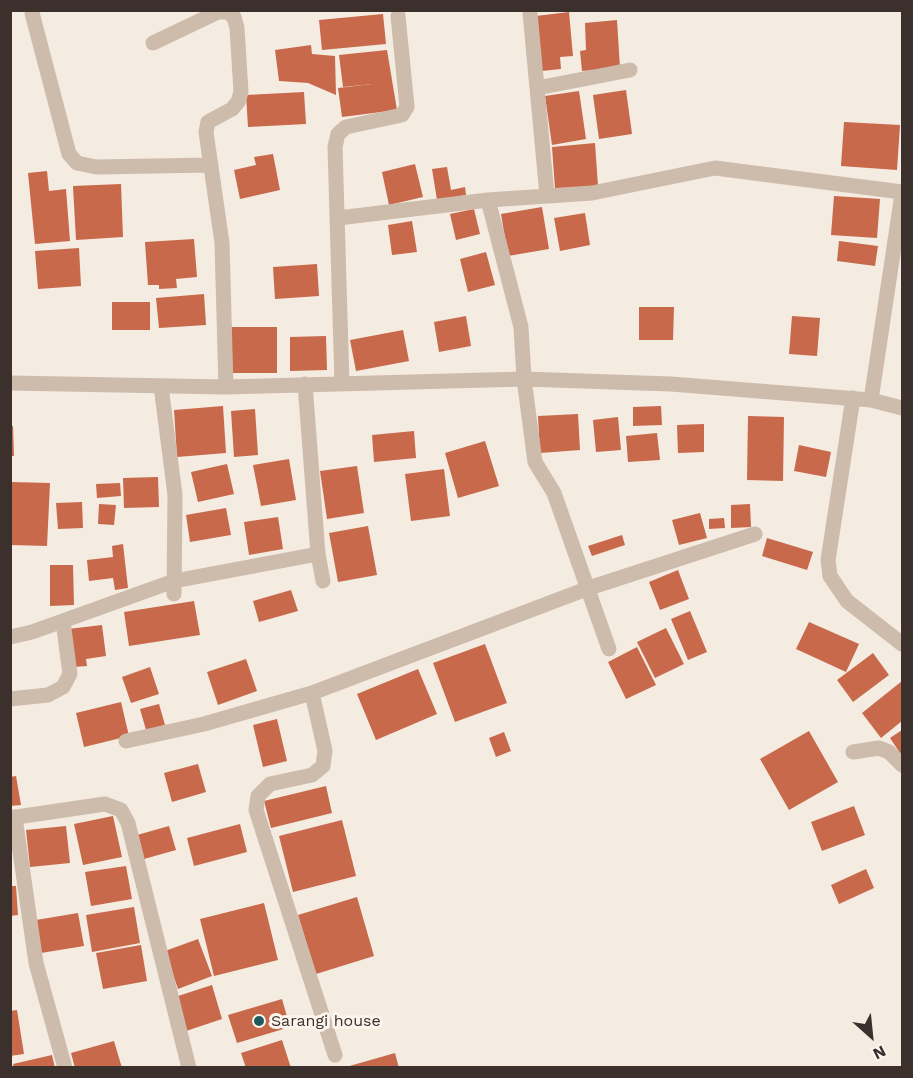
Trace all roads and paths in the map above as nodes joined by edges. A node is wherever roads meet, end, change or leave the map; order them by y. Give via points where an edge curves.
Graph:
1 (32, 13) dead end
2 (530, 13) dead end
3 (398, 16) dead end
4 (153, 43) dead end
5 (630, 70) dead end
6 (537, 88) junction
7 (211, 165) junction
8 (903, 193) edge
9 (547, 195) junction
10 (488, 200) junction
11 (338, 218) junction
12 (524, 379) junction
13 (10, 383) edge
14 (305, 384) junction
15 (342, 384) junction
16 (161, 386) junction
17 (226, 387) junction
18 (854, 398) junction
19 (871, 400) junction
20 (903, 408) edge
21 (755, 534) dead end
22 (318, 554) junction
23 (323, 581) dead end
24 (174, 588) junction
25 (590, 588) junction
26 (63, 621) junction
27 (10, 637) edge
28 (903, 644) edge
29 (609, 649) dead end
30 (312, 693) junction
31 (10, 699) edge
32 (126, 741) dead end
33 (853, 752) dead end
34 (903, 765) edge
35 (13, 817) edge
36 (335, 1055) dead end
37 (65, 1068) edge
38 (189, 1068) edge

1 - 7 street via 69,154 77,163 96,167
2 - 6 street
3 - 11 street via 407,107 402,115 346,127 338,134
4 - 7 street via 218,12 228,12 234,18 241,92 232,109 208,122
5 - 6 street
6 - 9 street
7 - 17 street via 222,243
8 - 9 street via 715,168 592,193
8 - 19 street
9 - 10 street
10 - 11 street
10 - 12 street via 521,327
11 - 15 street
12 - 15 street
12 - 18 street via 671,384
12 - 25 street via 535,462 554,493
13 - 16 street
14 - 15 street
14 - 17 street
14 - 22 street
16 - 17 street
16 - 24 street via 175,495
18 - 19 street
18 - 28 street via 828,560 830,576 847,601
19 - 20 street
21 - 25 street
22 - 23 street
22 - 24 street
24 - 26 street
25 - 29 street
25 - 30 street
26 - 27 street
26 - 31 street via 70,674 63,687 48,695
30 - 32 street via 204,724
30 - 36 street via 325,751 323,766 312,775 270,784 258,796 256,810
33 - 34 street via 879,748
35 - 37 street via 36,963
35 - 38 street via 105,804 121,810 128,823

